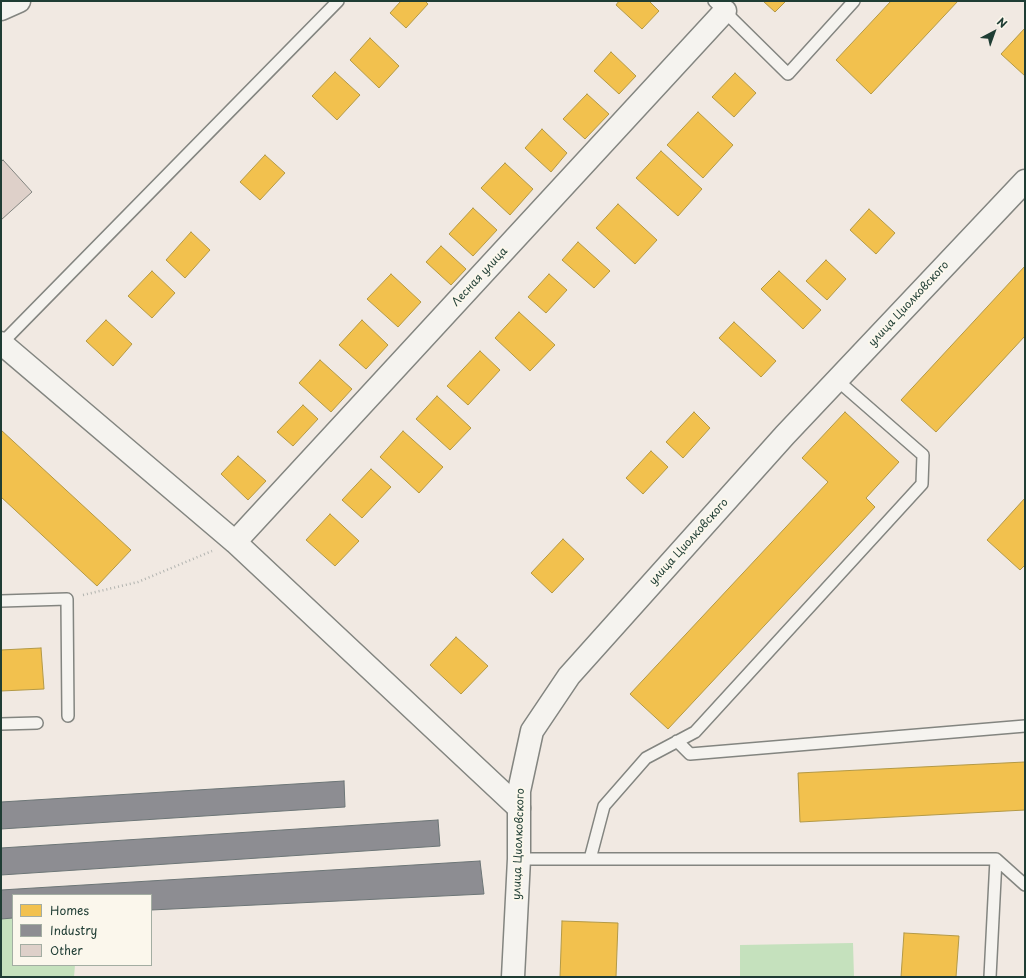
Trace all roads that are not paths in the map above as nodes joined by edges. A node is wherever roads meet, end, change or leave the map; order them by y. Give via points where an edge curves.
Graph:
1 (19, 1) edge
2 (338, 1) edge
3 (854, 1) edge
4 (720, 6) edge
5 (1, 9) edge
6 (1025, 181) edge
7 (1, 343) edge
8 (837, 380) junction
9 (235, 542) junction
10 (1, 601) edge
11 (68, 716) dead end
12 (37, 723) dead end
13 (1, 724) edge
14 (1025, 726) edge
15 (677, 741) junction
16 (519, 808) junction
17 (520, 859) junction
18 (590, 859) junction
19 (996, 859) junction
20 (1025, 885) edge
21 (513, 977) edge
22 (990, 977) edge

1 - 5 street
2 - 7 lane
3 - 4 lane via 788,74
4 - 9 street, Лесная улица
6 - 8 street, улица Циолковского
7 - 9 street
8 - 15 lane via 923,454 922,484 695,732
8 - 16 street, улица Циолковского via 569,676 532,731
9 - 16 street
10 - 11 lane via 67,599
12 - 13 lane
14 - 15 lane via 690,754
15 - 18 lane via 646,758 604,806
16 - 17 street, улица Циолковского
17 - 18 lane
17 - 21 street, улица Циолковского
18 - 19 lane
19 - 20 lane
19 - 22 lane

